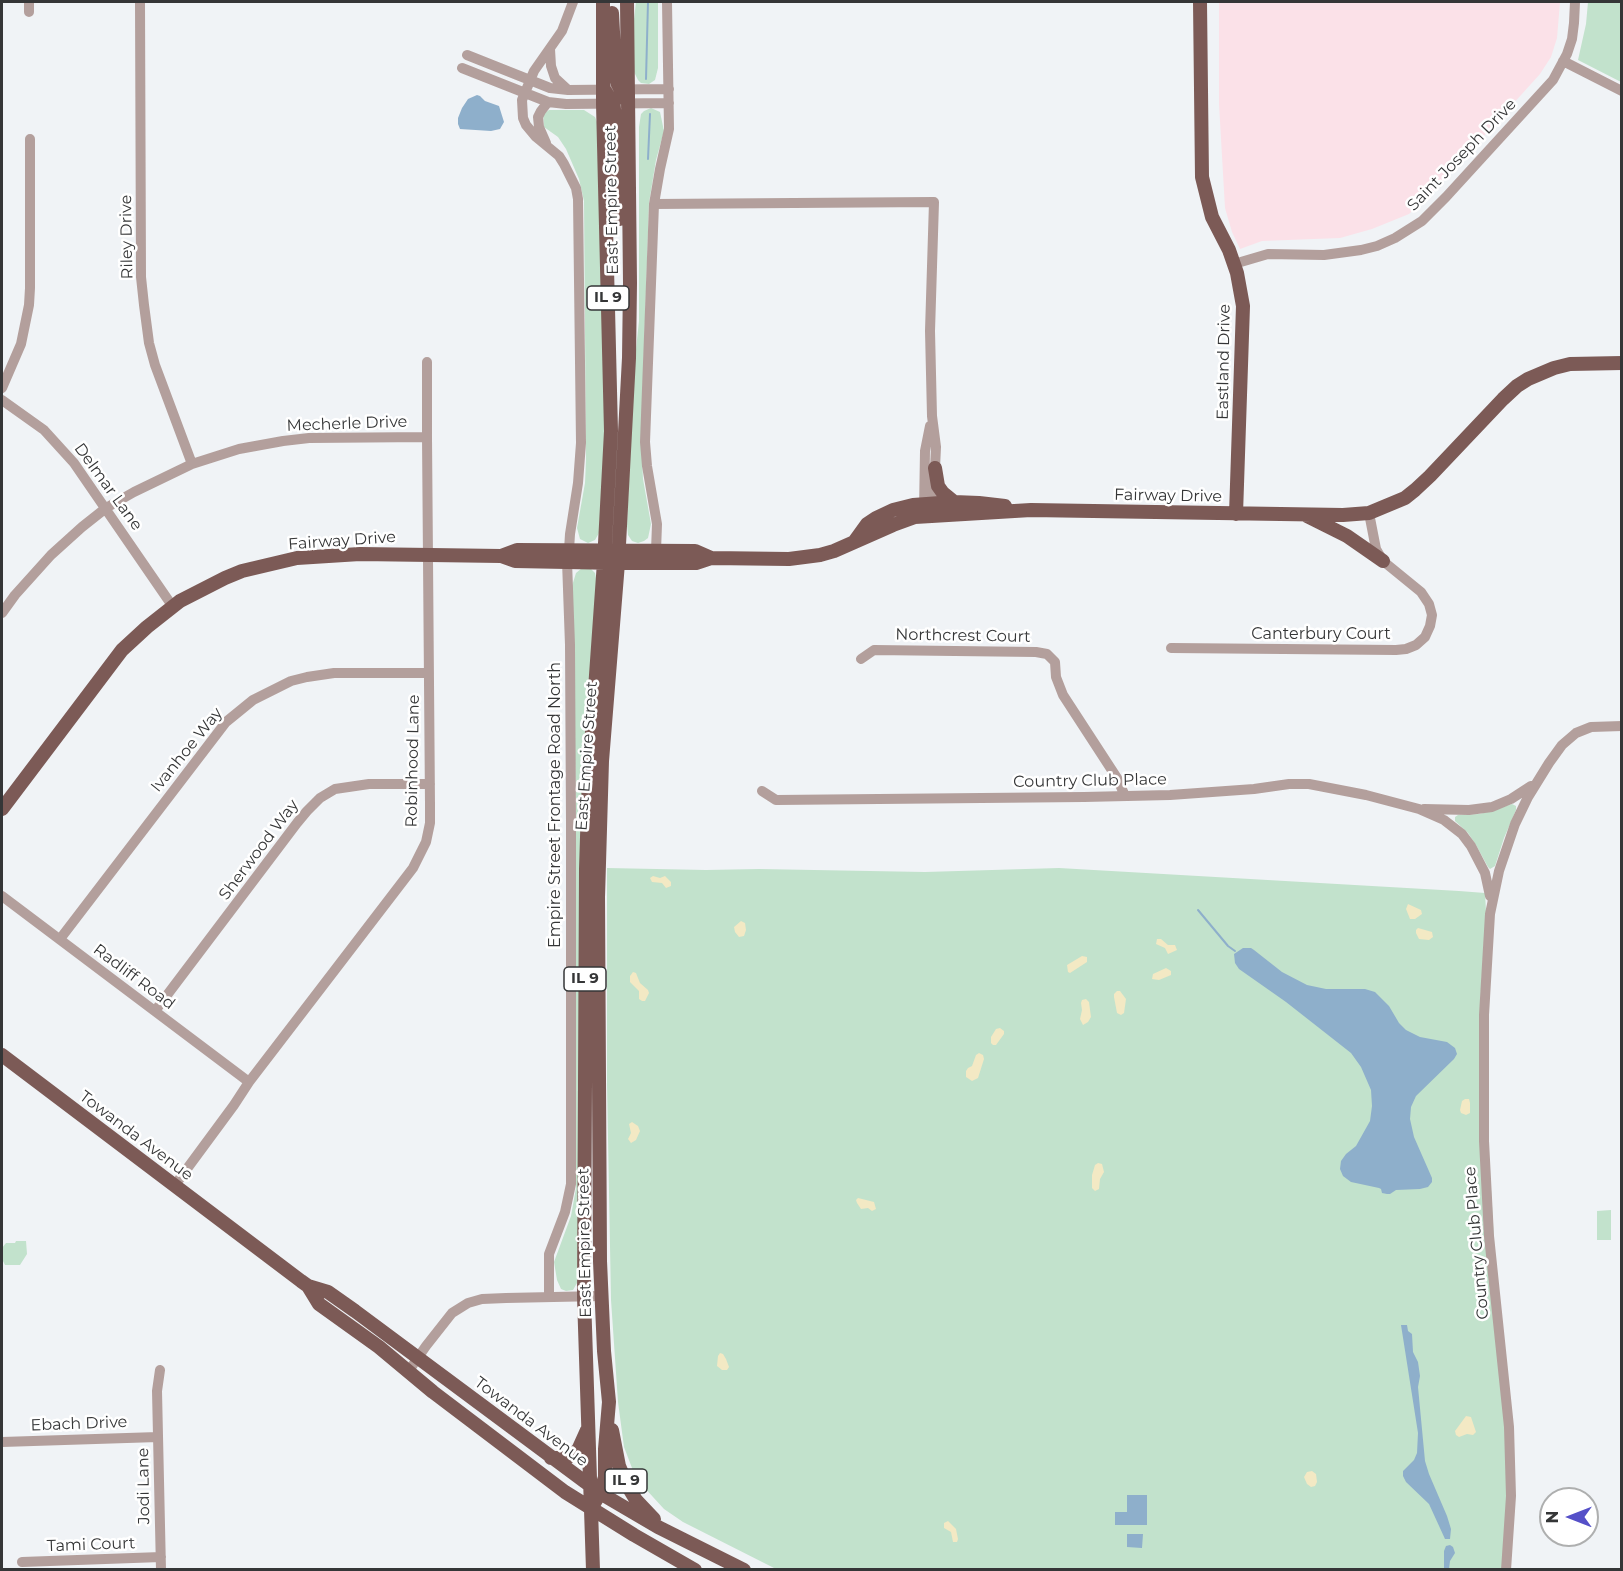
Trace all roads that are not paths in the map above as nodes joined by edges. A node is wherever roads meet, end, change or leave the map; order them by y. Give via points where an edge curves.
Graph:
1 (140, 2) edge
2 (573, 2) edge
3 (603, 2) edge
4 (611, 2) edge
5 (627, 2) edge
6 (667, 2) edge
7 (1200, 2) edge
8 (1575, 2) edge
9 (550, 48) junction
10 (467, 55) dead end
11 (667, 55) junction
12 (1563, 62) junction
13 (462, 68) dead end
14 (530, 80) junction
15 (651, 89) junction
16 (669, 89) junction
17 (568, 90) junction
18 (604, 90) junction
19 (1622, 91) edge
20 (524, 94) junction
21 (625, 94) junction
22 (548, 102) junction
23 (669, 103) junction
24 (608, 104) junction
25 (30, 139) dead end
26 (548, 146) junction
27 (654, 204) junction
28 (1234, 264) junction
29 (630, 284) junction
30 (427, 362) dead end
31 (1622, 363) edge
32 (2, 388) edge
33 (2, 400) edge
34 (932, 416) junction
35 (427, 437) junction
36 (192, 464) junction
37 (935, 468) junction
38 (954, 502) junction
39 (106, 508) junction
40 (928, 509) junction
41 (1030, 510) junction
42 (1369, 513) junction
43 (1236, 514) junction
44 (1305, 514) junction
45 (656, 551) junction
46 (428, 554) junction
47 (568, 556) junction
48 (604, 556) junction
49 (619, 557) junction
50 (711, 558) junction
51 (1383, 561) junction
52 (173, 607) junction
53 (2, 613) edge
54 (1171, 648) dead end
55 (861, 659) dead end
56 (429, 673) junction
57 (1622, 726) edge
58 (1538, 779) junction
59 (430, 784) junction
60 (762, 791) dead end
61 (1125, 795) junction
62 (2, 809) edge
63 (1419, 809) junction
64 (2, 896) edge
65 (1490, 914) junction
66 (60, 939) junction
67 (155, 1011) junction
68 (2, 1055) edge
69 (249, 1082) junction
70 (174, 1185) junction
71 (308, 1286) junction
72 (601, 1296) junction
73 (549, 1297) junction
74 (584, 1297) junction
75 (418, 1358) junction
76 (160, 1370) dead end
77 (408, 1372) junction
78 (609, 1402) junction
79 (589, 1426) junction
80 (158, 1437) junction
81 (2, 1442) edge
82 (551, 1458) junction
83 (595, 1490) junction
84 (565, 1492) junction
85 (591, 1509) junction
86 (592, 1539) junction
87 (682, 1540) junction
88 (161, 1557) junction
89 (22, 1562) dead end
90 (161, 1569) edge
91 (593, 1569) edge
92 (695, 1569) edge
93 (744, 1569) edge
94 (1506, 1569) edge

1 - 36 street, Riley Drive via 144,305 155,365
2 - 9 street, Empire Street Frontage Road North via 562,31
3 - 18 main road, East Empire Street / IL 9
4 - 21 main road via 615,70
5 - 21 main road, East Empire Street / IL 9
6 - 11 street
7 - 28 main road, Eastland Drive via 1202,177 1212,217
8 - 12 street, Saint Joseph Drive via 1572,39
9 - 14 street, Empire Street Frontage Road North
9 - 17 street via 555,78
10 - 14 street
11 - 15 street via 662,74
11 - 16 street
12 - 19 street
12 - 28 street, Saint Joseph Drive via 1546,88 1413,228 1361,250 1320,255 1268,254
13 - 20 street
14 - 17 street
14 - 20 street, Empire Street Frontage Road North
15 - 16 street
15 - 21 street
16 - 23 street
17 - 18 street
18 - 21 street
18 - 24 main road, East Empire Street / IL 9
20 - 22 street
20 - 26 street, Empire Street Frontage Road North via 526,125
21 - 23 street
21 - 24 street
21 - 29 main road, East Empire Street / IL 9
22 - 24 street
22 - 26 street via 538,117 538,126
23 - 27 street via 668,138
24 - 29 main road via 618,131 622,263
24 - 48 main road, East Empire Street / IL 9 via 611,431
25 - 32 street via 29,305 21,344
26 - 47 street, Empire Street Frontage Road North via 569,173 579,211 581,443
27 - 34 street via 934,202
27 - 45 street via 645,442 657,524
28 - 43 main road, Eastland Drive via 1243,313
29 - 49 main road, East Empire Street / IL 9
30 - 35 street, Robinhood Lane
31 - 42 main road, Fairway Drive via 1570,364 1528,379 1503,399 1415,490
33 - 39 street, Delmar Lane via 63,449
34 - 37 street
34 - 40 street via 925,451
35 - 36 street, Mecherle Drive via 309,438 238,450
35 - 46 street, Robinhood Lane
36 - 39 street, Mecherle Drive
37 - 38 main road via 938,486
37 - 40 street
38 - 40 main road, Fairway Drive
38 - 41 main road, Fairway Drive
39 - 52 street, Delmar Lane
39 - 53 street, Mecherle Drive via 64,543
40 - 41 main road, Fairway Drive via 979,514
40 - 50 main road, Fairway Drive via 903,507 876,518 854,542 834,551 789,559
41 - 43 main road, Fairway Drive
42 - 44 main road, Fairway Drive
42 - 51 street via 1376,549
43 - 44 main road, Fairway Drive
44 - 51 main road
45 - 49 main road, Fairway Drive
45 - 50 main road, Fairway Drive via 695,551
46 - 47 main road, Fairway Drive via 501,555 515,561
46 - 52 main road, Fairway Drive via 297,558 242,571
46 - 56 street, Robinhood Lane
47 - 48 main road, Fairway Drive
47 - 73 street, Empire Street Frontage Road North via 572,1160 567,1204 549,1254
48 - 49 main road, Fairway Drive
48 - 74 main road, East Empire Street / IL 9 via 587,839
49 - 50 main road, Fairway Drive via 696,563
49 - 72 main road, East Empire Street / IL 9 via 598,842
51 - 54 street, Canterbury Court via 1421,592 1429,604 1432,615 1428,632 1411,648
52 - 62 main road, Fairway Drive via 122,650
55 - 61 street, Northcrest Court via 874,650 1047,654 1055,662 1063,695
56 - 59 street, Robinhood Lane
56 - 66 street, Ivanhoe Way via 334,673 291,681 253,700 226,722
57 - 58 street, Country Club Place via 1581,730 1562,745
58 - 63 street, Country Club Place via 1511,799 1492,807
58 - 65 street, Country Club Place via 1507,845
59 - 67 street, Sherwood Way via 351,786 320,798
59 - 69 street, Robinhood Lane via 428,832 416,864
60 - 61 street, Country Club Place via 776,800
61 - 63 street, Country Club Place via 1309,784
63 - 65 street, Country Club Place via 1453,826 1471,846 1485,873
64 - 66 street, Radliff Road
65 - 94 street, Country Club Place via 1484,1015 1484,1141 1489,1236 1509,1427 1511,1496
66 - 67 street, Radliff Road
67 - 69 street, Radliff Road
68 - 70 main road, Towanda Avenue
69 - 70 street, Robinhood Lane
70 - 71 main road, Towanda Avenue
71 - 75 main road, Towanda Avenue via 328,1292
71 - 77 main road, Towanda Avenue via 319,1304
72 - 74 street
72 - 78 main road, East Empire Street / IL 9
73 - 74 street
73 - 75 street via 468,1303 453,1313
74 - 79 main road, East Empire Street / IL 9
75 - 77 street
75 - 82 main road, Towanda Avenue
76 - 80 street, Jodi Lane
77 - 84 main road, Towanda Avenue
78 - 83 main road, East Empire Street / IL 9 via 605,1477
78 - 87 main road, IL 9 via 619,1466 627,1485 653,1518
79 - 82 main road via 578,1449 567,1458
79 - 83 main road, East Empire Street / IL 9
80 - 81 street, Ebach Drive
80 - 88 street, Jodi Lane
82 - 83 main road, Towanda Avenue
83 - 85 main road, East Empire Street / IL 9
83 - 87 main road, Towanda Avenue
84 - 85 main road, Towanda Avenue
84 - 86 main road
85 - 86 main road, IL 9
85 - 92 main road, Towanda Avenue
86 - 91 main road, IL 9
87 - 93 main road, Towanda Avenue / IL 9
88 - 89 street, Tami Court
88 - 90 street, Jodi Lane

